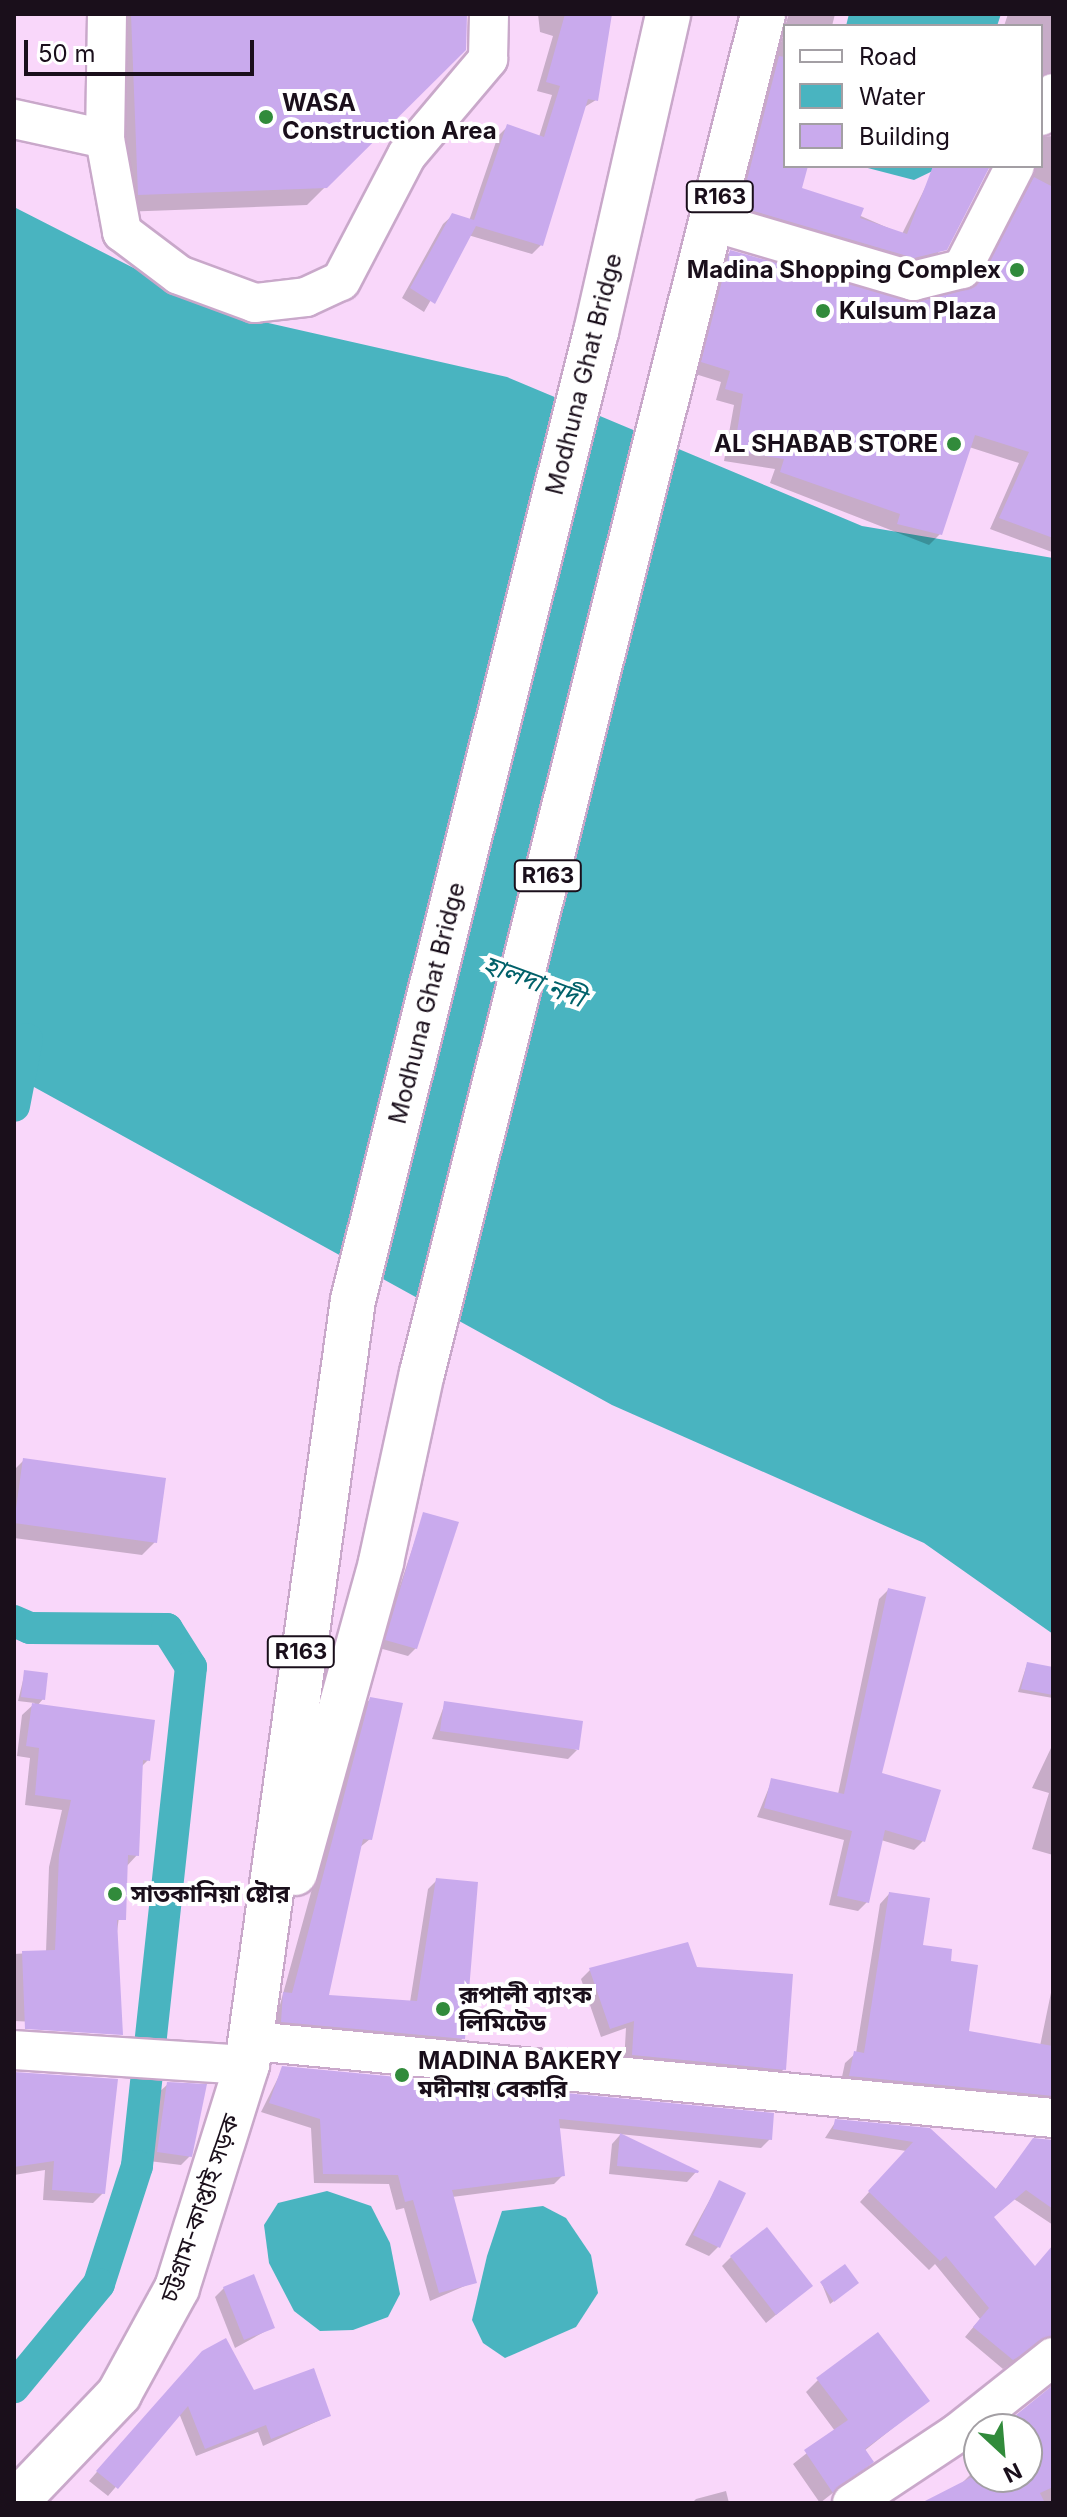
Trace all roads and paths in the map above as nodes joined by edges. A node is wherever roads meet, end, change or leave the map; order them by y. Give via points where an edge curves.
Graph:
1 (107, 14) edge
2 (489, 14) edge
3 (668, 14) edge
4 (763, 14) edge
5 (1053, 93) edge
6 (1043, 112) edge
7 (14, 119) edge
8 (105, 139) junction
9 (1014, 168) edge
10 (713, 222) junction
11 (253, 2037) junction
12 (14, 2050) edge
13 (1053, 2118) edge
14 (1053, 2357) edge
15 (15, 2503) edge
16 (852, 2503) edge

1 - 8 street
2 - 8 street via 488,59 407,155 341,281 306,297 255,303 179,275 122,232
3 - 11 main road, Modhuna Ghat Bridge / R163 via 596,332 353,1300 292,1713
4 - 10 main road, R163
5 - 6 street
7 - 8 street
9 - 10 street via 962,269 913,281
10 - 11 main road, R163 via 422,1373 381,1562
11 - 12 street
11 - 13 street
11 - 15 main road, চট্টগ্রাম-কাপ্তাই সড়ক / R163 via 177,2288 119,2394
14 - 16 street

